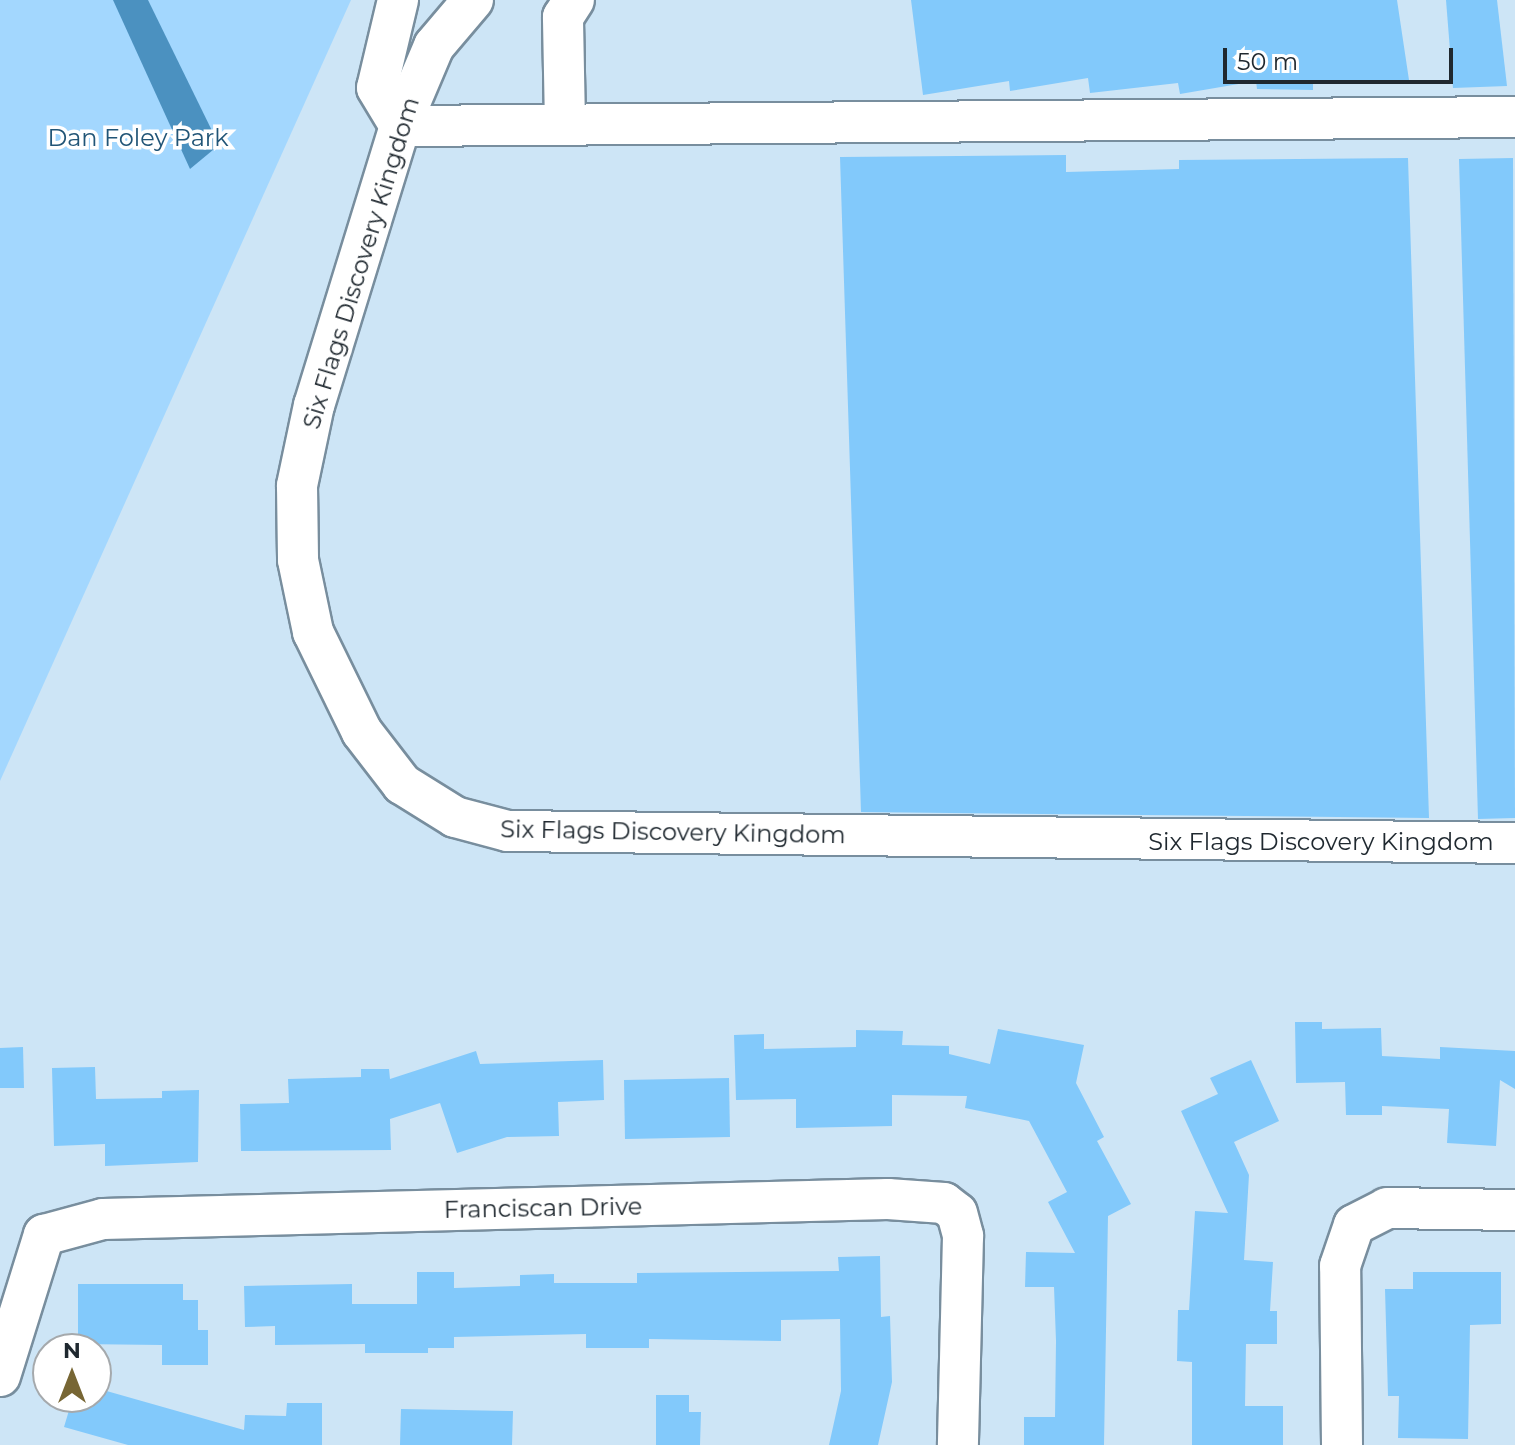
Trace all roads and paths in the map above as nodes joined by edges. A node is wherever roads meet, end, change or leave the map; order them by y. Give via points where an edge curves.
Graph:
1 (398, 0) edge
2 (473, 0) edge
3 (574, 0) edge
4 (1515, 117) edge
5 (565, 124) junction
6 (400, 126) junction
7 (1515, 843) edge
8 (1515, 1210) edge
9 (0, 1376) edge
10 (958, 1445) edge
11 (1342, 1445) edge

1 - 6 street via 377,88
2 - 6 street, Six Flags Discovery Kingdom via 434,46
3 - 5 street via 563,17
4 - 5 street
5 - 6 street
6 - 7 street, Six Flags Discovery Kingdom via 314,405 297,486 296,525 303,601 324,659 382,761 426,802 455,817 508,831
8 - 11 street via 1387,1208 1354,1225 1340,1266
9 - 10 street, Franciscan Drive via 44,1235 103,1219 888,1199 944,1203 957,1213 963,1236

